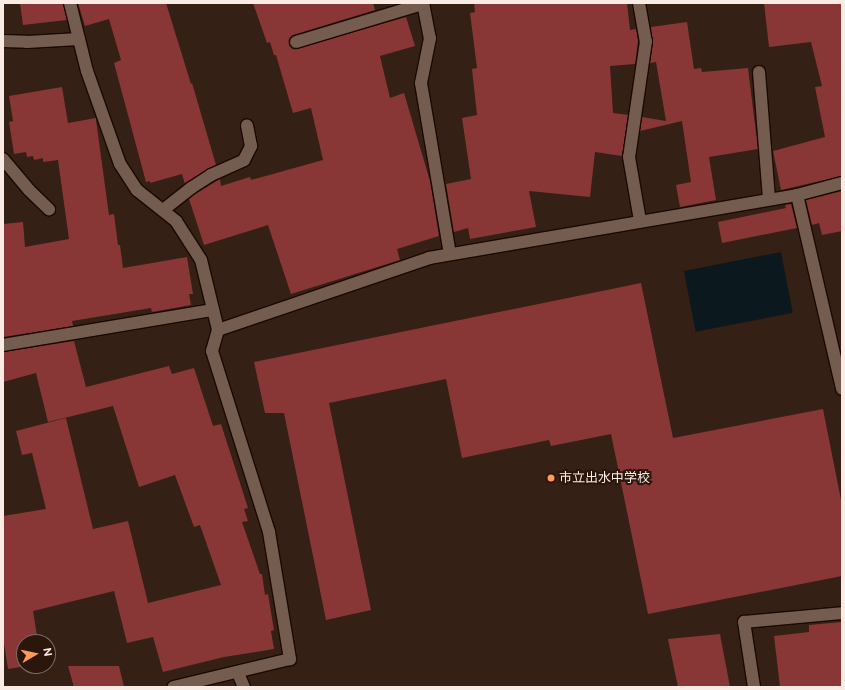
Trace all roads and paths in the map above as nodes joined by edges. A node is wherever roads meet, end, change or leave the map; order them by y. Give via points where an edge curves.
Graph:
1 (70, 3) edge
2 (423, 3) edge
3 (639, 3) edge
4 (79, 40) junction
5 (3, 41) edge
6 (296, 42) dead end
7 (759, 72) dead end
8 (247, 125) dead end
9 (3, 159) edge
10 (842, 183) edge
11 (797, 195) junction
12 (769, 199) junction
13 (49, 209) dead end
14 (163, 210) junction
15 (640, 221) junction
16 (450, 254) junction
17 (213, 310) junction
18 (218, 330) junction
19 (3, 344) edge
20 (842, 389) edge
21 (842, 613) edge
22 (238, 673) junction
23 (173, 687) edge
24 (244, 687) edge
25 (754, 687) edge

1 - 4 street
2 - 6 street
2 - 16 street via 430,38 421,83
3 - 15 street via 646,40 629,157
4 - 5 street
4 - 14 street via 87,71 120,164 137,190
7 - 12 street
8 - 14 street via 251,146 244,160 211,175
9 - 13 street
10 - 11 street
11 - 12 street
11 - 20 street
12 - 15 street
14 - 17 street via 176,220 201,260
15 - 16 street
16 - 18 street via 429,258
17 - 18 street
17 - 19 street
18 - 22 street via 212,350 269,532 290,659
21 - 25 street via 744,622
22 - 23 street
22 - 24 street

